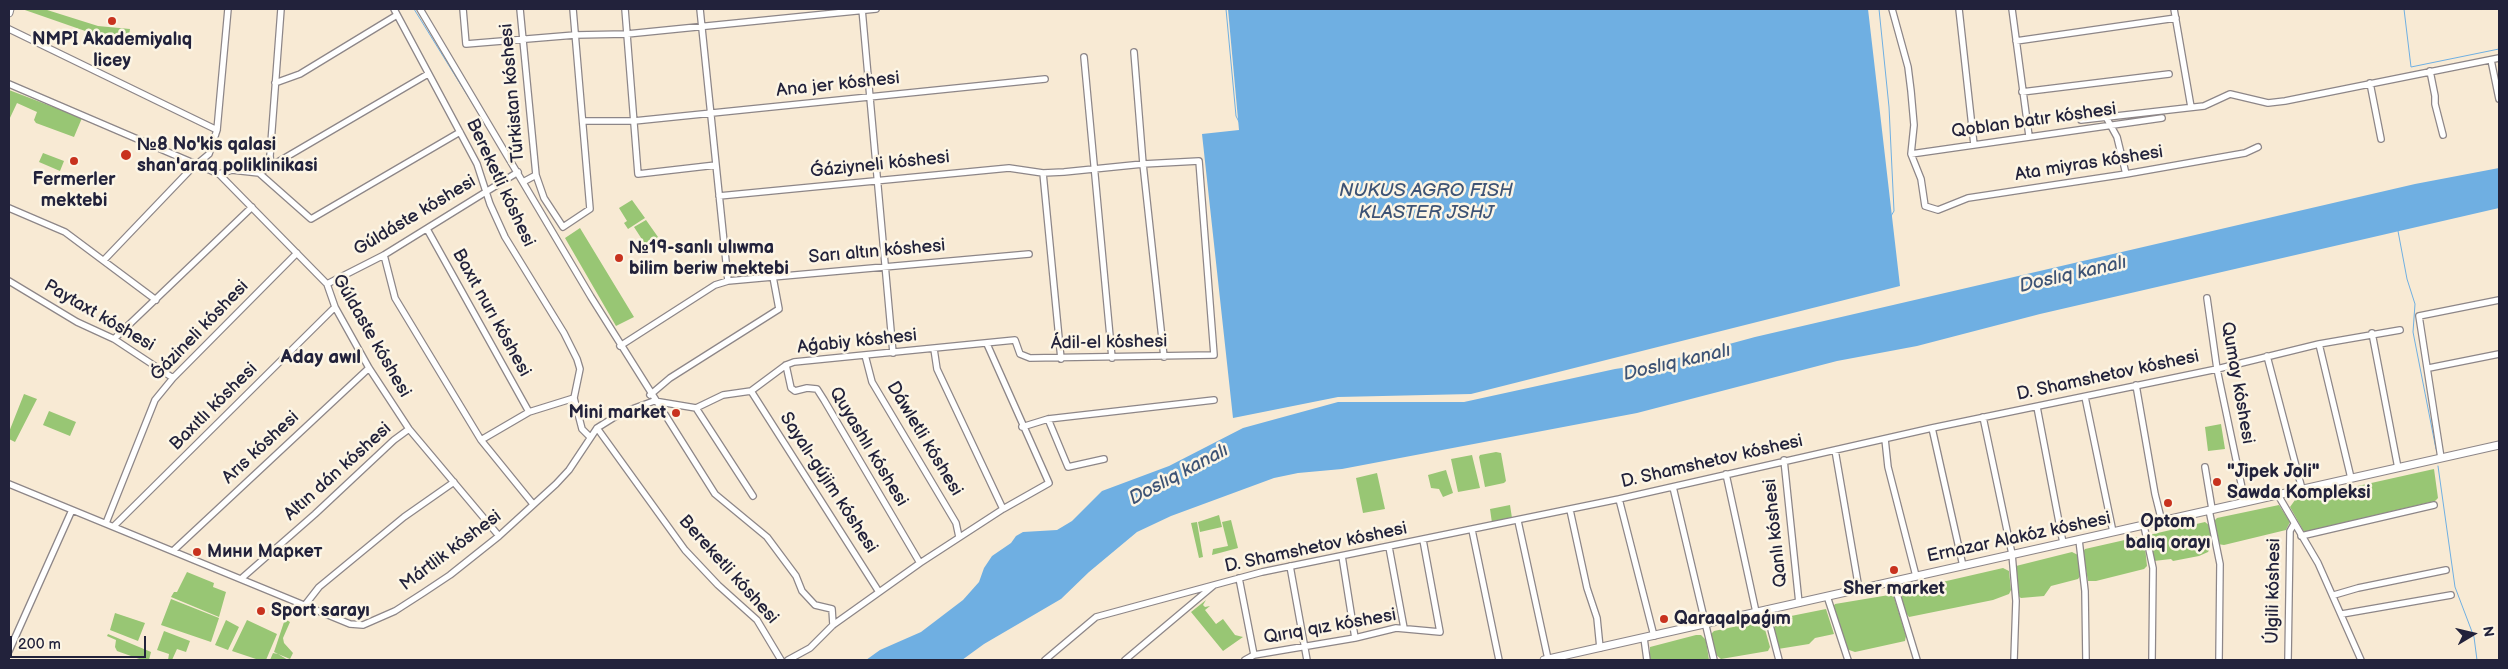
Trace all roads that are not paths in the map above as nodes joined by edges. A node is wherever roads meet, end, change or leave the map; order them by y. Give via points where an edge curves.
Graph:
1 (10, 9) edge
2 (228, 9) edge
3 (281, 9) edge
4 (394, 9) edge
5 (420, 9) edge
6 (463, 9) edge
7 (520, 9) edge
8 (572, 9) edge
9 (625, 9) edge
10 (700, 9) edge
11 (862, 9) edge
12 (876, 9) edge
13 (1892, 9) edge
14 (1959, 9) edge
15 (2012, 9) edge
16 (2174, 9) edge
17 (9, 13) edge
18 (397, 15) junction
19 (2176, 18) junction
20 (702, 27) junction
21 (9, 29) edge
22 (627, 34) junction
23 (575, 35) junction
24 (523, 39) junction
25 (2016, 41) junction
26 (1134, 52) dead end
27 (1084, 57) dead end
28 (2499, 58) edge
29 (2491, 60) junction
30 (2430, 71) junction
31 (428, 74) junction
32 (2170, 74) dead end
33 (1045, 79) dead end
34 (275, 83) junction
35 (2370, 83) junction
36 (9, 84) edge
37 (2022, 92) junction
38 (871, 97) junction
39 (2499, 99) edge
40 (2191, 107) junction
41 (710, 112) junction
42 (2106, 117) junction
43 (2162, 118) dead end
44 (2081, 120) dead end
45 (634, 121) junction
46 (584, 122) junction
47 (2110, 126) junction
48 (217, 130) junction
49 (460, 132) junction
50 (2443, 135) dead end
51 (2029, 136) junction
52 (2381, 140) dead end
53 (1974, 145) junction
54 (2258, 147) dead end
55 (1911, 154) junction
56 (1143, 164) junction
57 (272, 165) junction
58 (197, 166) junction
59 (716, 166) junction
60 (1094, 170) junction
61 (518, 172) junction
62 (259, 173) junction
63 (1043, 173) junction
64 (219, 174) junction
65 (2126, 174) junction
66 (536, 175) junction
67 (879, 180) junction
68 (524, 182) junction
69 (485, 192) junction
70 (719, 196) junction
71 (252, 207) junction
72 (9, 208) edge
73 (426, 229) junction
74 (297, 254) junction
75 (1029, 254) dead end
76 (384, 255) junction
77 (104, 260) junction
78 (886, 267) junction
79 (773, 276) junction
80 (9, 281) edge
81 (728, 281) junction
82 (327, 284) junction
83 (2207, 298) dead end
84 (156, 300) junction
85 (2499, 300) edge
86 (335, 307) junction
87 (2400, 330) dead end
88 (2372, 333) junction
89 (114, 340) junction
90 (1015, 340) joint
91 (987, 344) junction
92 (2319, 344) junction
93 (620, 346) junction
94 (934, 349) junction
95 (893, 353) junction
96 (2499, 354) edge
97 (865, 355) junction
98 (1214, 355) joint
99 (2267, 356) junction
100 (1164, 357) junction
101 (1112, 358) junction
102 (1061, 359) junction
103 (786, 365) junction
104 (370, 368) junction
105 (2429, 368) junction
106 (2217, 369) junction
107 (173, 378) junction
108 (2136, 385) junction
109 (751, 391) junction
110 (650, 395) junction
111 (2085, 397) junction
112 (574, 398) junction
113 (1214, 400) dead end
114 (654, 401) junction
115 (2037, 407) junction
116 (696, 408) junction
117 (529, 412) junction
118 (1983, 417) junction
119 (1048, 419) junction
120 (1022, 427) junction
121 (597, 428) junction
122 (1932, 428) junction
123 (410, 429) junction
124 (590, 437) junction
125 (1884, 439) junction
126 (481, 440) junction
127 (2499, 445) edge
128 (1835, 450) junction
129 (2441, 458) junction
130 (1104, 459) dead end
131 (1784, 460) junction
132 (2205, 467) dead end
133 (2398, 468) junction
134 (1726, 474) junction
135 (2350, 478) junction
136 (454, 482) junction
137 (9, 484) edge
138 (1673, 487) junction
139 (2302, 489) junction
140 (2278, 495) junction
141 (753, 496) dead end
142 (1619, 499) junction
143 (2245, 502) junction
144 (533, 504) junction
145 (2434, 505) dead end
146 (1003, 509) junction
147 (72, 510) junction
148 (1570, 510) junction
149 (2210, 510) junction
150 (1518, 520) junction
151 (2162, 522) junction
152 (106, 523) junction
153 (2294, 524) junction
154 (114, 526) junction
155 (2144, 526) junction
156 (1472, 530) junction
157 (2114, 532) junction
158 (498, 536) junction
159 (2301, 536) junction
160 (958, 537) junction
161 (1423, 540) junction
162 (2078, 540) junction
163 (2063, 543) junction
164 (1389, 547) junction
165 (174, 550) junction
166 (2012, 554) junction
167 (1342, 556) junction
168 (920, 563) junction
169 (1290, 566) junction
170 (1963, 566) junction
171 (2446, 570) dead end
172 (1916, 576) junction
173 (242, 578) junction
174 (1239, 578) junction
175 (1893, 581) junction
176 (1215, 585) junction
177 (1859, 589) junction
178 (879, 592) junction
179 (2334, 595) junction
180 (2451, 595) dead end
181 (1827, 596) junction
182 (1799, 602) junction
183 (305, 606) junction
184 (1766, 610) junction
185 (1756, 612) junction
186 (2342, 614) junction
187 (1705, 624) junction
188 (833, 625) junction
189 (1404, 628) junction
190 (1654, 636) junction
191 (1354, 638) junction
192 (1644, 638) junction
193 (1304, 646) junction
194 (1600, 648) junction
195 (9, 651) edge
196 (1254, 655) junction
197 (781, 660) edge
198 (788, 660) edge
199 (1045, 660) edge
200 (1125, 660) edge
201 (1245, 660) edge
202 (1307, 660) edge
203 (1500, 660) edge
204 (1546, 660) edge
205 (1648, 660) edge
206 (1714, 660) edge
207 (1780, 660) edge
208 (1848, 660) edge
209 (1917, 660) edge
210 (2014, 660) edge
211 (2086, 660) edge
212 (2152, 660) edge
213 (2219, 660) edge
214 (2288, 660) edge
215 (2361, 660) edge

1 - 17 main road
2 - 48 street
3 - 34 street
4 - 18 street, Bereketli kóshesi
5 - 61 street
6 - 24 street via 466,44
7 - 24 street, Túrkistan kóshesi
8 - 23 street
9 - 22 street
10 - 20 street
11 - 12 street
11 - 20 street
11 - 38 street
13 - 55 street via 1908,67 1914,125
14 - 53 street
15 - 25 street
16 - 19 street
18 - 31 street, Bereketli kóshesi
18 - 34 street via 300,74
19 - 25 street
19 - 40 street
20 - 22 street
20 - 41 street
21 - 48 street
22 - 23 street
22 - 45 street
23 - 24 street
23 - 46 street
24 - 66 street, Túrkistan kóshesi
25 - 37 street
26 - 56 street
27 - 60 street
28 - 29 street
29 - 30 street
29 - 39 street
30 - 35 street
30 - 50 street
31 - 49 street, Bereketli kóshesi
31 - 57 street
32 - 37 street
33 - 38 street, Ana jer kóshesi
34 - 57 street
35 - 40 street, Qoblan batır kóshesi via 2268,103 2230,94 2204,106
35 - 52 street
36 - 58 street, Gúldaste kóshesi
37 - 51 street
38 - 41 street, Ana jer kóshesi
38 - 67 street
40 - 42 street, Qoblan batır kóshesi
41 - 45 street, Ana jer kóshesi
41 - 59 street
42 - 44 street, Qoblan batır kóshesi
42 - 47 street
43 - 47 street, Qoblan batır kóshesi
45 - 46 street, Ana jer kóshesi
45 - 59 street via 638,174
46 - 66 street, Túrkistan kóshesi via 590,209 563,227 544,198
47 - 51 street, Qoblan batır kóshesi
47 - 65 street via 2117,137
48 - 58 street via 209,154
49 - 62 street via 311,219
49 - 69 street, Bereketli kóshesi via 477,164
51 - 53 street, Qoblan batır kóshesi
53 - 55 street, Qoblan batır kóshesi
54 - 65 street, Ata miyras kóshesi via 2245,153
55 - 65 street, Ata miyras kóshesi via 1921,179 1926,206 1938,210 1968,198
56 - 60 street, Ǵáziyneli kóshesi
56 - 98 street, Ǵáziyneli kóshesi via 1199,162
56 - 100 street
57 - 62 street
58 - 64 street, Gúldaste kóshesi
58 - 77 street via 191,168
59 - 70 street
60 - 63 street, Ǵáziyneli kóshesi
60 - 101 street
61 - 68 street
61 - 69 street, Gúldáste kóshesi
62 - 64 street via 232,170
63 - 67 street, Ǵáziyneli kóshesi via 1009,168
63 - 102 street
64 - 71 street, Gúldaste kóshesi
66 - 68 street
67 - 70 street, Ǵáziyneli kóshesi
67 - 78 street
68 - 93 street
69 - 73 street, Gúldáste kóshesi
69 - 112 street, Bereketli kóshesi via 505,237 577,359 580,369
70 - 81 street
71 - 74 street, Gúldaste kóshesi
71 - 84 street
72 - 77 street via 65,232
73 - 76 street, Gúldáste kóshesi
73 - 117 street, Baxıt nurı kóshesi
74 - 82 street, Gúldaste kóshesi
74 - 107 street, Ǵázineli kóshesi
75 - 78 street, Sarı altın kóshesi
76 - 82 street, Gúldáste kóshesi
76 - 126 street via 395,298
77 - 84 street
78 - 79 street, Sarı altın kóshesi
78 - 95 street
79 - 81 street, Sarı altın kóshesi
79 - 110 street via 779,308 670,378
80 - 89 street, Paytaxt kóshesi
81 - 93 street, Sarı altın kóshesi via 715,285
82 - 86 street, Gúldaste kóshesi
83 - 106 street, Qumay kóshesi
84 - 89 street
85 - 105 street via 2419,316
86 - 104 street, Gúldaste kóshesi
86 - 154 street, Baxıtlı kóshesi
87 - 88 street, D. Shamshetov kóshesi
88 - 92 street, D. Shamshetov kóshesi
88 - 133 street
89 - 107 street, Paytaxt kóshesi
90 - 91 street, Aǵabiy kóshesi
90 - 102 street, Ádil-el kóshesi via 1020,354 1030,358
91 - 94 street, Aǵabiy kóshesi
91 - 120 street
92 - 99 street, D. Shamshetov kóshesi
92 - 135 street
93 - 110 street
94 - 95 street, Aǵabiy kóshesi
94 - 146 street via 937,370
95 - 97 street, Aǵabiy kóshesi
96 - 105 street
97 - 103 street, Aǵabiy kóshesi
97 - 160 street, Dáwletli kóshesi via 872,382 956,523
98 - 100 street, Ádil-el kóshesi
99 - 106 street, D. Shamshetov kóshesi
99 - 139 street
100 - 101 street, Ádil-el kóshesi
101 - 102 street, Ádil-el kóshesi
103 - 109 street, Aǵabiy kóshesi
103 - 168 street, Quyashlı kóshesi via 791,388 795,391 817,389 821,394
104 - 123 street, Gúldaste kóshesi
104 - 165 street, Arıs kóshesi
105 - 129 street
106 - 108 street, D. Shamshetov kóshesi
106 - 143 street, Qumay kóshesi
107 - 152 street, Ǵázineli kóshesi via 155,400
108 - 111 street, D. Shamshetov kóshesi
108 - 151 street
109 - 116 street, Aǵabiy kóshesi via 723,395
109 - 178 street, Sayalı-gújim kóshesi
110 - 114 street
111 - 115 street, D. Shamshetov kóshesi
111 - 157 street
112 - 117 street
112 - 124 street, Bereketli kóshesi via 582,429
113 - 119 street
114 - 116 street
114 - 121 street, Mártlik kóshesi via 621,413
114 - 188 street via 715,494 767,537 796,576 802,591 815,605 832,609
115 - 118 street, D. Shamshetov kóshesi
115 - 163 street
116 - 141 street
117 - 126 street
118 - 122 street, D. Shamshetov kóshesi
118 - 166 street
119 - 120 street
119 - 130 street via 1068,467
120 - 146 street via 1049,483
121 - 124 street, Mártlik kóshesi
121 - 197 street, Bereketli kóshesi via 684,550 757,620
122 - 125 street, D. Shamshetov kóshesi
122 - 170 street
123 - 136 street, Gúldaste kóshesi
123 - 173 street, Altın dán kóshesi
124 - 144 street, Mártlik kóshesi via 569,470
125 - 128 street, D. Shamshetov kóshesi
125 - 172 street via 1888,468
126 - 144 street
127 - 129 main road, Ernazar Alakóz kóshesi
128 - 131 street, D. Shamshetov kóshesi
128 - 177 street
129 - 133 main road, Ernazar Alakóz kóshesi
131 - 134 street, D. Shamshetov kóshesi
131 - 182 street, Qanlı kóshesi
132 - 149 street
133 - 135 main road, Ernazar Alakóz kóshesi
134 - 138 street, D. Shamshetov kóshesi
134 - 185 street
135 - 139 main road, Ernazar Alakóz kóshesi
136 - 158 street, Gúldaste kóshesi
136 - 183 street via 404,517 319,587
137 - 147 street, Mártlik kóshesi
138 - 142 street, D. Shamshetov kóshesi
138 - 187 street
139 - 140 main road, Ernazar Alakóz kóshesi
140 - 143 main road, Ernazar Alakóz kóshesi
140 - 153 street
142 - 148 street, D. Shamshetov kóshesi
142 - 190 street
143 - 149 main road, Ernazar Alakóz kóshesi
144 - 158 street, Mártlik kóshesi
145 - 159 street
146 - 160 street
147 - 152 street, Mártlik kóshesi
147 - 195 street
148 - 150 street, D. Shamshetov kóshesi
148 - 194 street via 1597,618
149 - 151 main road, Ernazar Alakóz kóshesi
149 - 213 street via 2220,564
150 - 156 street, D. Shamshetov kóshesi
150 - 204 street
151 - 155 main road, Ernazar Alakóz kóshesi
152 - 154 street, Mártlik kóshesi
153 - 159 street
153 - 214 street, Úlgili kóshesi via 2290,531
154 - 165 street, Mártlik kóshesi
155 - 157 main road, Ernazar Alakóz kóshesi
155 - 212 street via 2153,568
156 - 161 street, D. Shamshetov kóshesi
156 - 203 street
157 - 162 main road, Ernazar Alakóz kóshesi
158 - 183 street, Mártlik kóshesi via 450,575 372,622 350,624
159 - 179 street
160 - 168 street
161 - 164 street, D. Shamshetov kóshesi
161 - 189 street, Qırıq qız kóshesi via 1440,632
162 - 163 main road, Ernazar Alakóz kóshesi
162 - 211 street via 2085,591
163 - 166 main road, Ernazar Alakóz kóshesi
164 - 167 street, D. Shamshetov kóshesi
164 - 189 street
165 - 173 street, Mártlik kóshesi
166 - 170 main road, Ernazar Alakóz kóshesi
166 - 210 street via 2016,601
167 - 169 street, D. Shamshetov kóshesi
167 - 191 street
168 - 178 street
169 - 174 street, D. Shamshetov kóshesi
169 - 193 street
170 - 172 main road, Ernazar Alakóz kóshesi
171 - 179 street
172 - 175 main road, Ernazar Alakóz kóshesi
173 - 183 street, Mártlik kóshesi
174 - 176 street, D. Shamshetov kóshesi
174 - 196 street
175 - 177 main road, Ernazar Alakóz kóshesi
175 - 209 street
176 - 199 street, D. Shamshetov kóshesi via 1096,617
176 - 200 street
177 - 181 main road, Ernazar Alakóz kóshesi
178 - 188 street
179 - 186 street
180 - 186 street
181 - 182 main road, Ernazar Alakóz kóshesi
181 - 208 street
182 - 184 main road, Ernazar Alakóz kóshesi
184 - 185 main road, Ernazar Alakóz kóshesi
184 - 207 street
185 - 187 main road, Ernazar Alakóz kóshesi
186 - 215 street
187 - 190 main road, Ernazar Alakóz kóshesi
187 - 206 street
188 - 198 street via 810,648
189 - 191 street, Qırıq qız kóshesi
190 - 192 main road, Ernazar Alakóz kóshesi
191 - 193 street, Qırıq qız kóshesi
192 - 194 main road, Ernazar Alakóz kóshesi
192 - 205 street
193 - 196 street, Qırıq qız kóshesi
193 - 202 street
194 - 204 main road, Ernazar Alakóz kóshesi
196 - 201 street, Qırıq qız kóshesi

